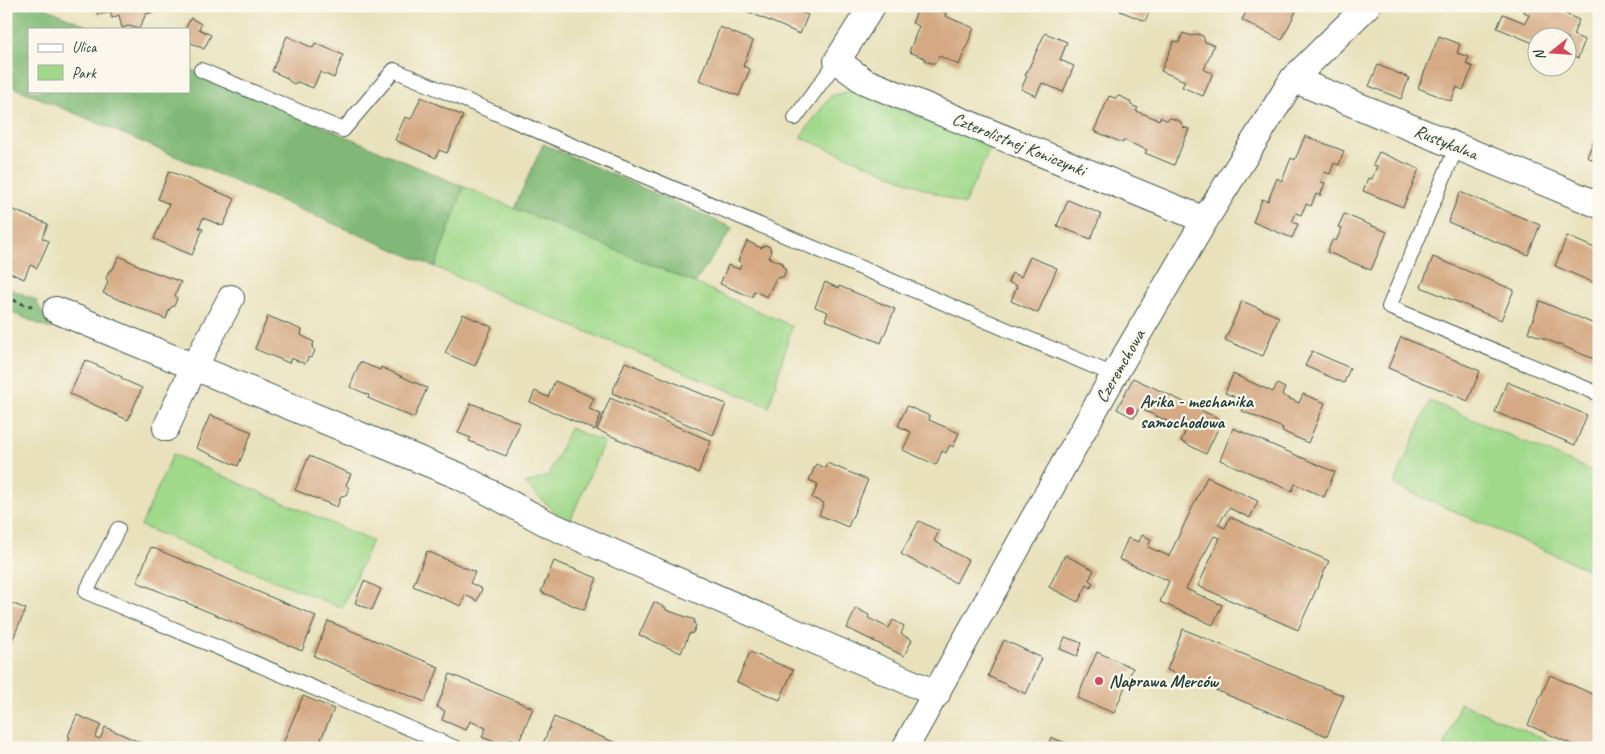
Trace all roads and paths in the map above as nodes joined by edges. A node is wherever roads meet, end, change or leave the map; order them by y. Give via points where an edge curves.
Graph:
1 (872, 6) edge
2 (1367, 6) edge
3 (836, 61) junction
4 (201, 70) dead end
5 (1293, 79) junction
6 (795, 118) dead end
7 (1457, 146) junction
8 (1599, 205) edge
9 (1205, 220) junction
10 (230, 298) dead end
11 (56, 310) dead end
12 (194, 367) junction
13 (1114, 375) junction
14 (1599, 394) edge
15 (166, 428) dead end
16 (118, 529) dead end
17 (936, 694) junction
18 (456, 748) edge
19 (905, 748) edge

1 - 3 street
2 - 5 street, Czeremchowa
3 - 6 lane
3 - 9 street, Czterolistnej Koniczynki via 864,80
4 - 13 lane via 343,130 394,70
5 - 7 street, Rustykalna
5 - 9 street, Czeremchowa
7 - 8 street, Rustykalna
7 - 14 lane via 1389,307
9 - 13 street, Czeremchowa
10 - 12 street
11 - 12 street
12 - 15 street
12 - 17 street via 459,476 550,525
13 - 17 street, Czeremchowa
16 - 18 lane via 86,592
17 - 19 street, Czeremchowa

